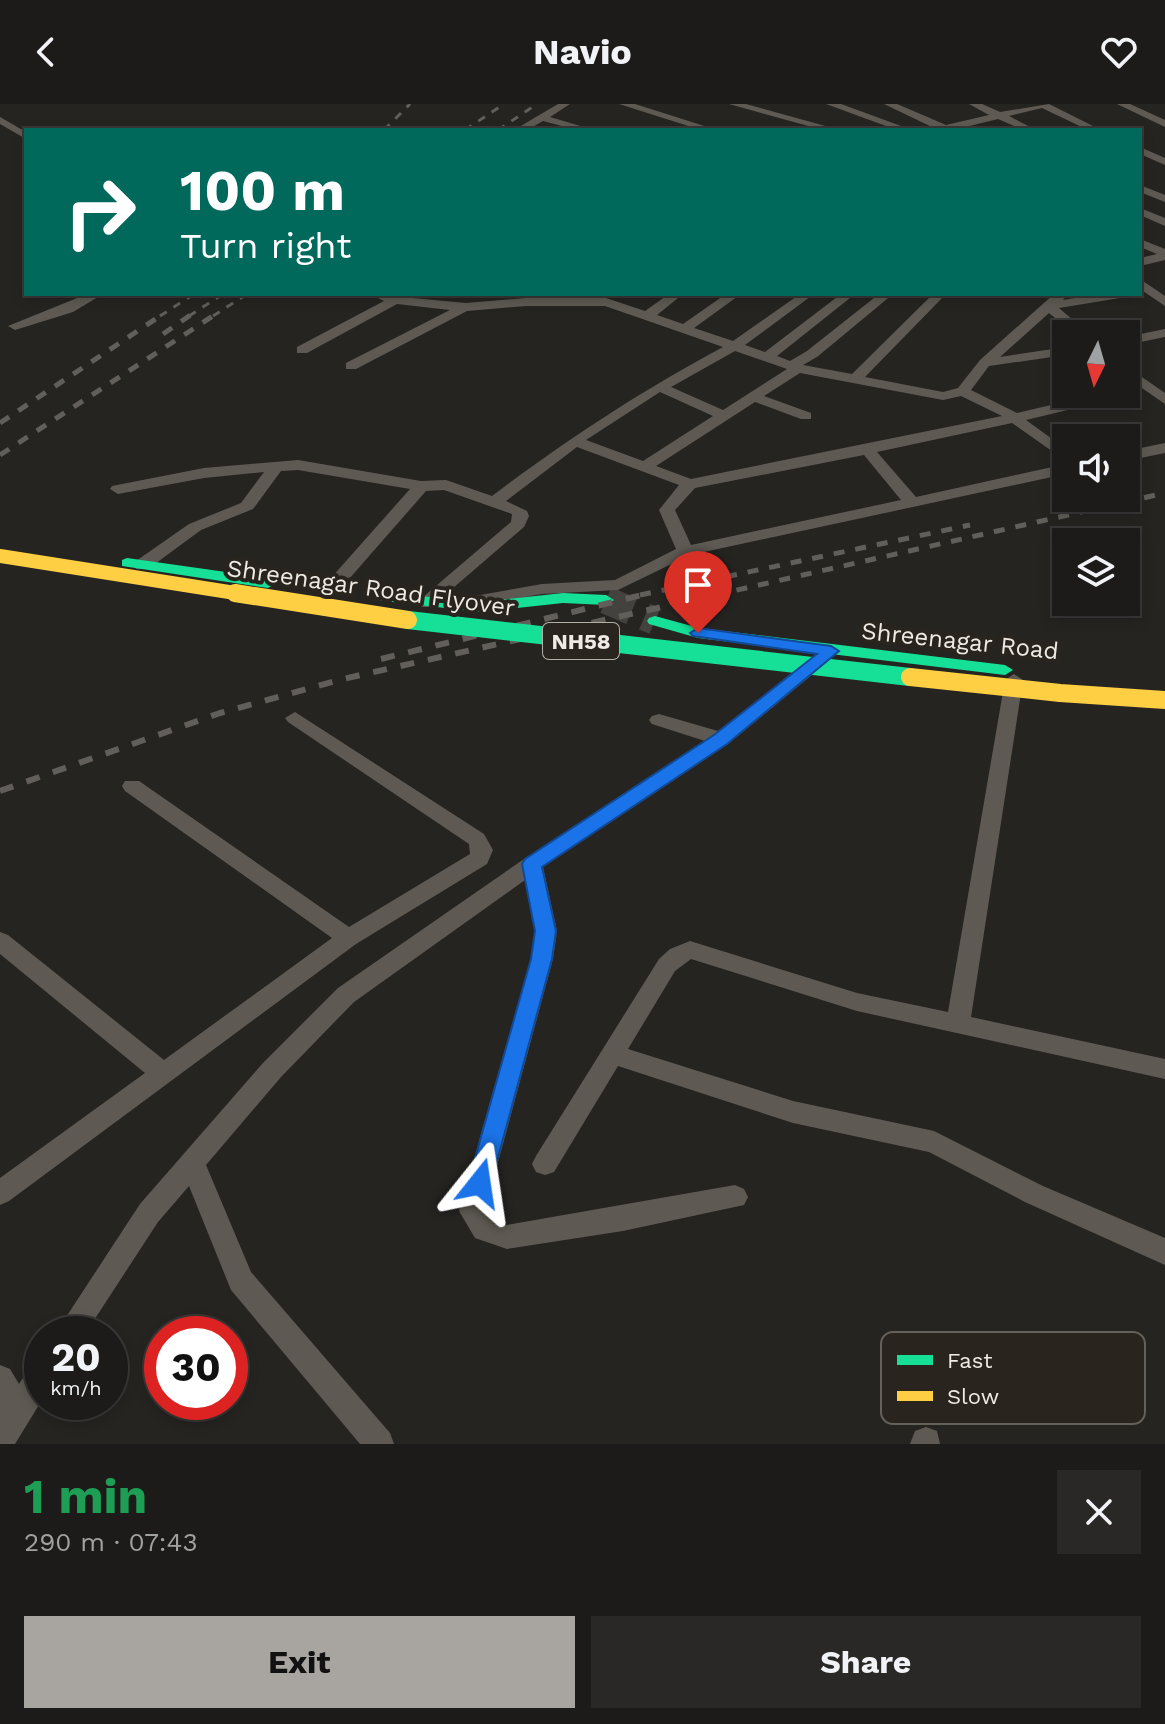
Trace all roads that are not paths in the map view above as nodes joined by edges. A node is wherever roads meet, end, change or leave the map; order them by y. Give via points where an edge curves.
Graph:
1 (565, 104) edge
2 (624, 104) edge
3 (734, 104) edge
4 (831, 104) edge
5 (974, 104) edge
6 (1042, 104) edge
7 (1122, 104) edge
8 (894, 106) edge
9 (1165, 114) edge
10 (997, 115) junction
11 (867, 116) junction
12 (540, 117) junction
13 (1150, 118) junction
14 (0, 120) edge
15 (818, 123) junction
16 (1165, 124) edge
17 (522, 128) edge
18 (581, 128) edge
19 (705, 128) edge
20 (810, 128) edge
21 (830, 128) edge
22 (901, 128) edge
23 (941, 128) edge
24 (947, 128) edge
25 (1026, 128) edge
26 (1089, 128) edge
27 (24, 135) edge
28 (1142, 151) edge
29 (1165, 162) edge
30 (1142, 189) edge
31 (1165, 199) edge
32 (1142, 212) edge
33 (1165, 222) edge
34 (1142, 244) edge
35 (1165, 255) edge
36 (1142, 261) edge
37 (1165, 285) edge
38 (1142, 288) edge
39 (93, 296) edge
40 (382, 296) edge
41 (536, 296) edge
42 (674, 296) edge
43 (732, 296) edge
44 (805, 296) edge
45 (846, 296) edge
46 (884, 296) edge
47 (938, 296) edge
48 (1060, 296) edge
49 (1108, 296) edge
50 (612, 298) edge
51 (395, 300) junction
52 (464, 301) edge
53 (526, 302) junction
54 (1165, 302) edge
55 (1049, 306) junction
56 (647, 316) junction
57 (1066, 320) edge
58 (15, 326) dead end
59 (684, 329) junction
60 (1165, 333) edge
61 (1140, 338) edge
62 (736, 345) junction
63 (302, 350) dead end
64 (1052, 353) edge
65 (768, 356) junction
66 (985, 363) junction
67 (351, 366) dead end
68 (795, 367) junction
69 (855, 379) junction
70 (1140, 381) edge
71 (1165, 384) edge
72 (660, 387) junction
73 (1148, 387) junction
74 (1140, 389) edge
75 (963, 391) junction
76 (756, 398) junction
77 (1165, 400) edge
78 (1052, 408) edge
79 (722, 415) junction
80 (806, 416) dead end
81 (1012, 416) junction
82 (575, 441) junction
83 (1052, 446) edge
84 (866, 448) junction
85 (1165, 448) edge
86 (1140, 453) edge
87 (278, 465) junction
88 (646, 466) junction
89 (1052, 472) edge
90 (690, 484) junction
91 (421, 486) junction
92 (118, 489) dead end
93 (911, 501) junction
94 (494, 502) junction
95 (0, 545) edge
96 (685, 551) junction
97 (0, 556) edge
98 (142, 565) junction
99 (329, 591) junction
100 (606, 600) tunnel mouth
101 (425, 603) junction
102 (451, 605) junction
103 (655, 621) tunnel mouth
104 (831, 651) junction
105 (1016, 672) junction
106 (1165, 684) edge
107 (1165, 700) edge
108 (1011, 701) junction
109 (1165, 714) edge
110 (295, 718) dead end
111 (659, 720) dead end
112 (721, 739) junction
113 (132, 786) dead end
114 (532, 864) junction
115 (348, 938) junction
116 (0, 941) edge
117 (958, 1026) junction
118 (614, 1055) junction
119 (1165, 1069) edge
120 (165, 1075) junction
121 (192, 1162) junction
122 (545, 1164) dead end
123 (0, 1193) edge
124 (735, 1197) dead end
125 (1165, 1252) edge
126 (81, 1316) edge
127 (0, 1379) edge
128 (24, 1402) edge
129 (18, 1411) junction
130 (0, 1440) edge
131 (379, 1444) edge

1 - 12 street
2 - 19 street
3 - 15 street
4 - 11 street
5 - 10 street
6 - 10 street
6 - 26 street
7 - 13 street
8 - 11 street
8 - 23 street
9 - 13 street
10 - 24 street
10 - 25 street
11 - 22 street
12 - 17 street
12 - 18 street
13 - 16 street
14 - 27 street
15 - 20 street
15 - 21 street
28 - 29 street
30 - 31 street
32 - 33 street
34 - 35 street
35 - 36 street
37 - 38 street
38 - 54 street
39 - 58 street
40 - 51 street
41 - 53 street
42 - 56 street
43 - 59 street
44 - 62 street
45 - 65 street
46 - 68 street
47 - 69 street
48 - 55 street
49 - 55 street
50 - 53 street
50 - 56 street
51 - 52 street
51 - 63 street
52 - 53 street
52 - 67 street
55 - 57 street
55 - 66 street
56 - 59 street
59 - 62 street
60 - 61 street
62 - 65 street
62 - 72 street
64 - 66 street
65 - 68 street
66 - 75 street
68 - 69 street
68 - 76 street
69 - 75 street via 943,396
70 - 73 street
71 - 73 street
72 - 79 street
72 - 82 street
73 - 74 street
73 - 77 street
75 - 81 street
76 - 79 street
76 - 80 street
78 - 81 street
79 - 88 street
81 - 83 street
81 - 84 street
82 - 88 street
82 - 94 street
84 - 90 street
84 - 93 street
85 - 86 street
87 - 91 street
87 - 92 street
87 - 98 street via 247,506 195,527
88 - 90 street
89 - 93 street
90 - 96 street via 667,510
91 - 94 street via 446,485
91 - 99 street
93 - 96 street
94 - 101 street via 519,511 518,524
95 - 98 main road
96 - 102 street via 618,585 542,589
97 - 107 main road, Shreenagar Road Flyover / NH58, bridge via 375,616 1060,693
98 - 99 main road
99 - 101 main road
100 - 102 main road via 579,595 497,607
101 - 102 main road
103 - 104 main road, Shreenagar Road via 698,633
104 - 105 main road, Shreenagar Road
104 - 112 street
105 - 106 main road, Shreenagar Road
105 - 108 street
108 - 109 street
108 - 117 street
110 - 115 street via 477,839 482,850 470,866
111 - 112 street
112 - 114 street
113 - 115 street
114 - 121 street via 346,995
114 - 124 street via 546,931 542,959 472,1211 477,1225 488,1234 507,1237
115 - 120 street
116 - 120 street
117 - 118 street via 857,1002 690,950 667,965
117 - 119 street
118 - 122 street
118 - 125 street via 793,1112 934,1142
120 - 123 street
121 - 126 street via 149,1213
121 - 131 street via 241,1281
127 - 129 street
128 - 129 street
129 - 130 street

